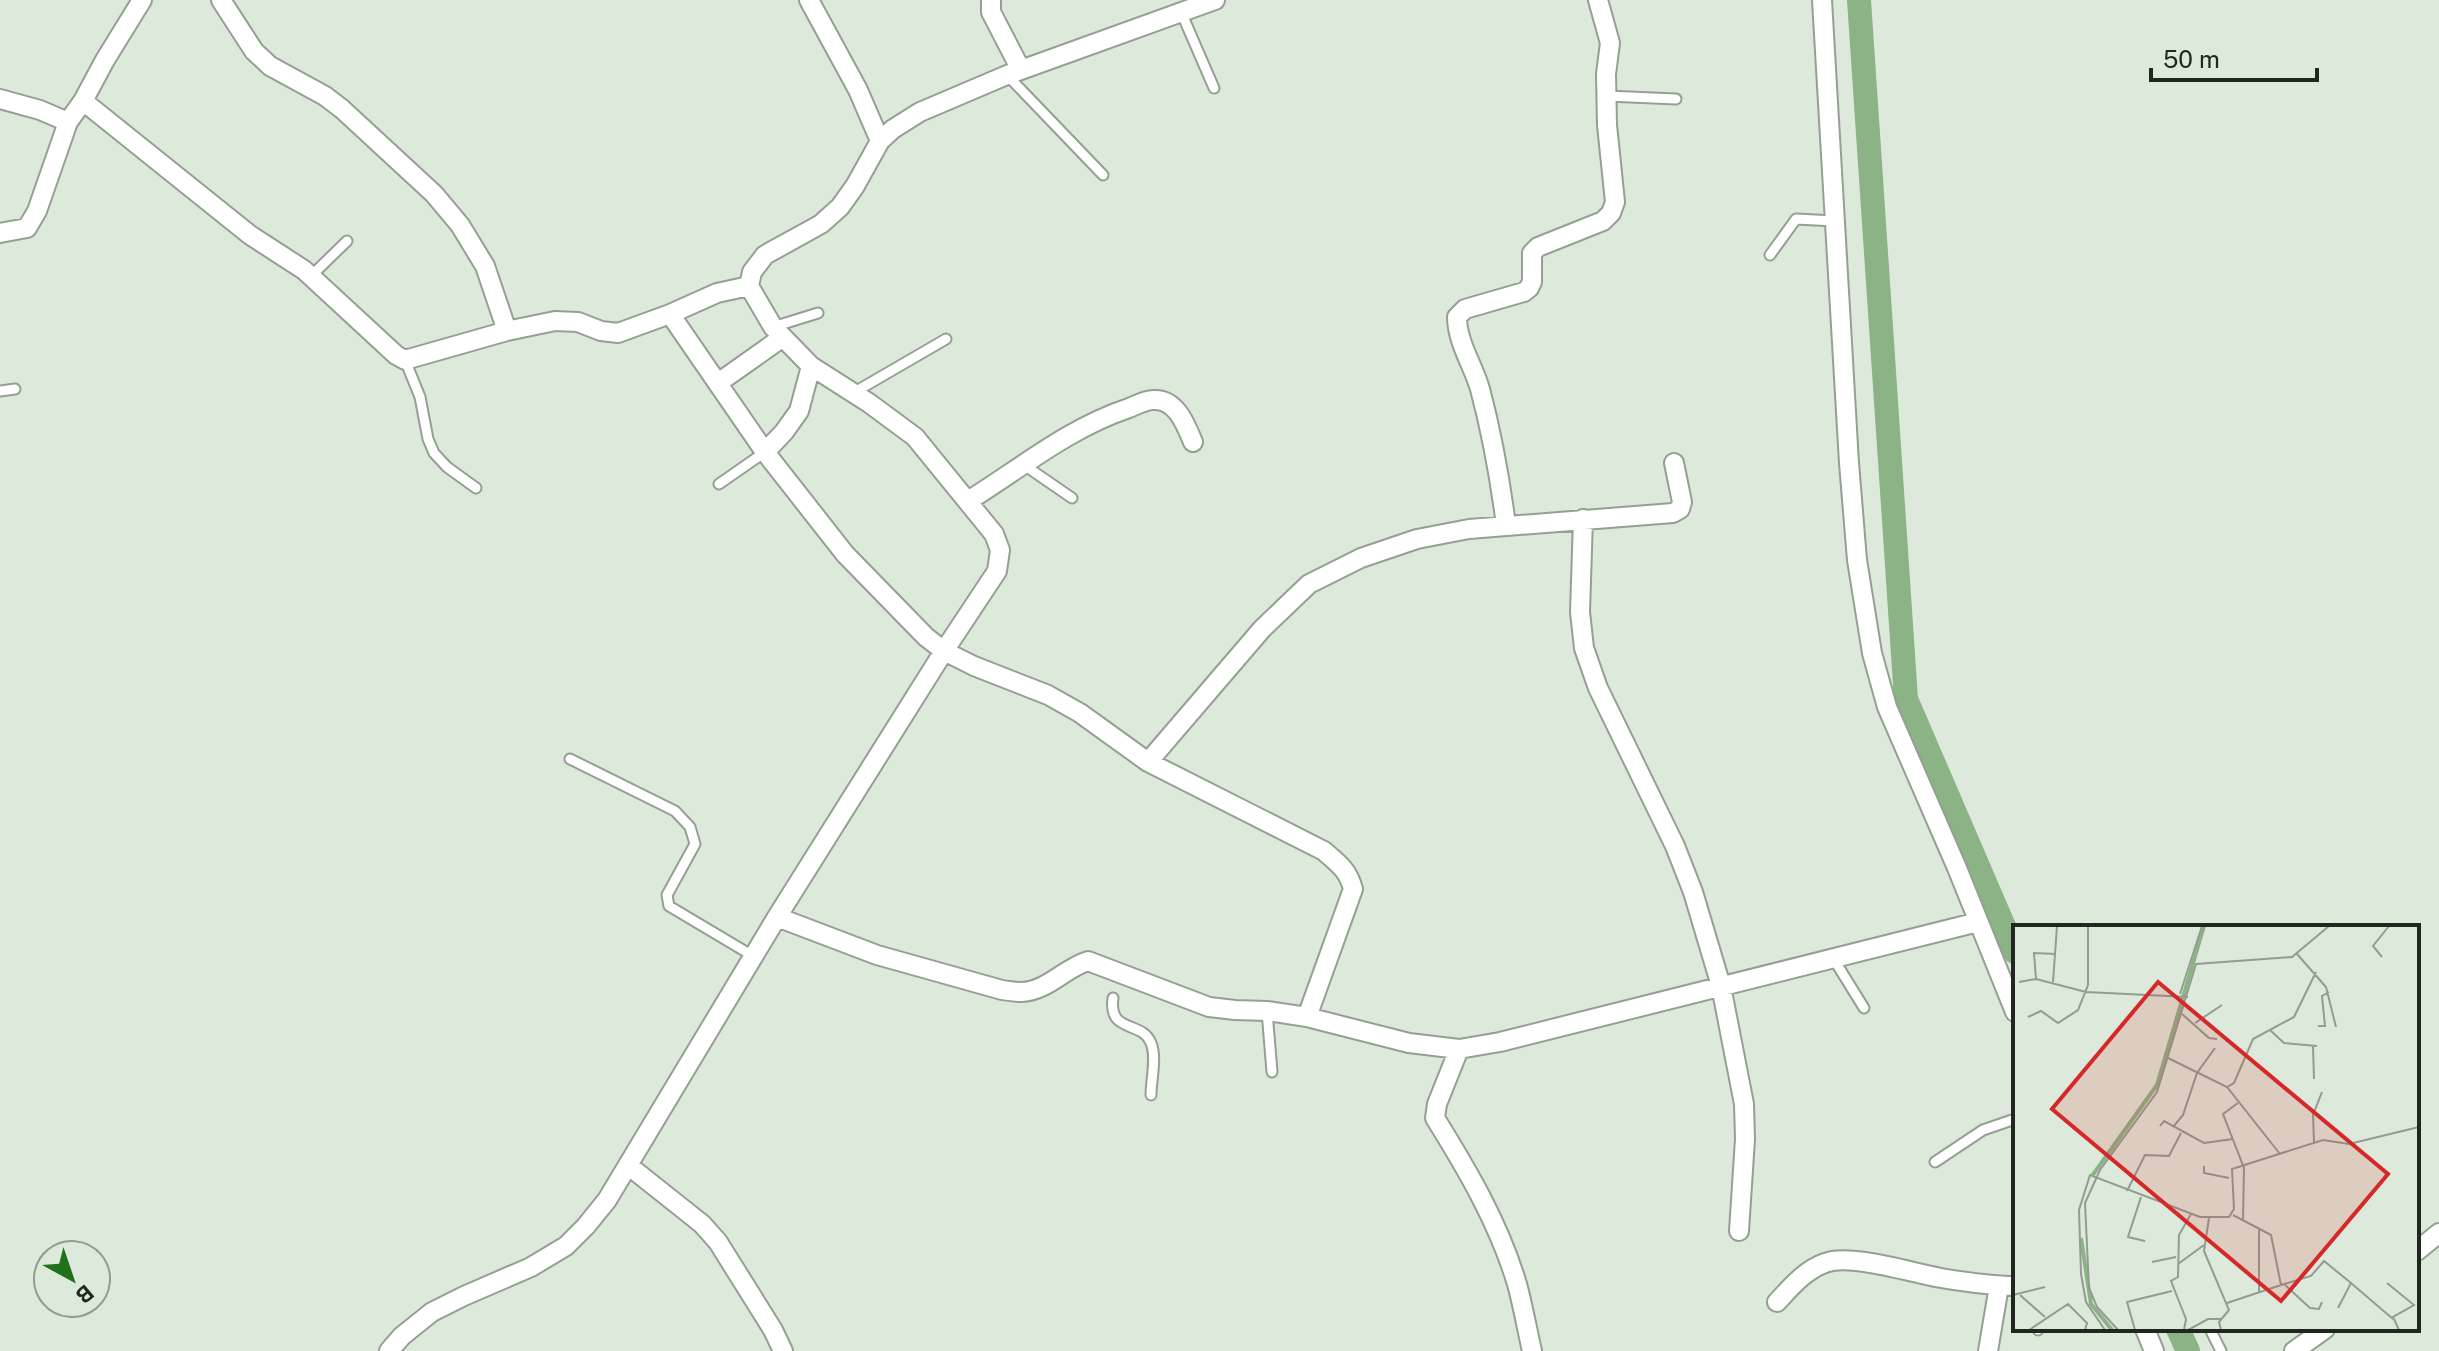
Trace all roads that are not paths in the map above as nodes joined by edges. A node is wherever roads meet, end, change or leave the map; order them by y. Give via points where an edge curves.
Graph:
1 (142, 0) edge
2 (221, 0) edge
3 (809, 0) edge
4 (991, 0) edge
5 (1215, 0) edge
6 (1598, 0) edge
7 (1822, 0) edge
8 (1181, 12) junction
9 (1014, 72) junction
10 (1214, 88) dead end
11 (1607, 96) junction
12 (0, 99) edge
13 (1676, 99) dead end
14 (83, 101) junction
15 (68, 122) junction
16 (880, 141) junction
17 (1103, 175) dead end
18 (1835, 221) junction
19 (0, 233) edge
20 (347, 241) dead end
21 (1770, 255) dead end
22 (310, 277) junction
23 (749, 286) junction
24 (818, 313) dead end
25 (670, 314) junction
26 (507, 331) junction
27 (778, 332) junction
28 (946, 339) dead end
29 (405, 360) junction
30 (811, 366) junction
31 (718, 383) junction
32 (15, 389) dead end
33 (0, 391) edge
34 (853, 393) junction
35 (1193, 442) dead end
36 (765, 452) junction
37 (1674, 463) dead end
38 (1024, 465) junction
39 (719, 484) dead end
40 (476, 488) dead end
41 (1072, 498) dead end
42 (968, 501) junction
43 (1583, 519) junction
44 (1506, 525) junction
45 (944, 651) junction
46 (570, 759) dead end
47 (1148, 762) junction
48 (777, 917) junction
49 (1978, 922) junction
50 (754, 956) junction
51 (1833, 958) junction
52 (1721, 986) junction
53 (1113, 998) dead end
54 (2013, 1007) edge
55 (1864, 1008) dead end
56 (1267, 1011) junction
57 (1307, 1017) junction
58 (1459, 1049) junction
59 (1272, 1072) dead end
60 (1151, 1095) dead end
61 (2013, 1120) edge
62 (1935, 1162) dead end
63 (629, 1166) junction
64 (1739, 1231) dead end
65 (2439, 1233) edge
66 (2419, 1249) edge
67 (2007, 1286) edge
68 (1777, 1302) dead end
69 (2146, 1331) edge
70 (2211, 1331) edge
71 (2322, 1331) edge
72 (389, 1351) edge
73 (783, 1351) edge
74 (1532, 1351) edge
75 (1988, 1351) edge
76 (2154, 1351) edge
77 (2221, 1351) edge
78 (2294, 1351) edge

1 - 14 street
2 - 26 street via 270,66 342,109 434,194 485,266
3 - 16 street
4 - 9 street
5 - 8 street
6 - 11 street via 1610,43
7 - 18 street
8 - 9 street
8 - 10 lane
9 - 16 street via 920,112
9 - 17 lane
11 - 13 lane
11 - 44 street via 1615,202 1611,213 1538,247 1532,253 1532,282 1524,292 1465,309 1457,317 1491,427
12 - 15 street
14 - 15 street
14 - 22 street
15 - 19 street via 27,228
16 - 23 street via 840,207 821,224 765,255
18 - 21 lane via 1796,219
18 - 49 street via 1855,546 1872,653 1887,707
20 - 22 lane
22 - 29 street
23 - 25 street via 717,293
23 - 27 street
24 - 27 lane
25 - 26 street via 618,333 555,321
25 - 31 street
26 - 29 street
27 - 30 street
27 - 31 street
28 - 34 lane
29 - 40 lane via 434,453
30 - 34 street
30 - 36 street via 799,411
31 - 36 street
32 - 33 lane
34 - 42 street via 915,437
35 - 38 street via 1182,414 1154,399 1087,425
36 - 39 lane
36 - 45 street via 845,554
37 - 43 street via 1680,509
38 - 41 lane
38 - 42 street
42 - 45 street via 994,534 1000,550 997,571
43 - 44 street
43 - 52 street via 1584,648 1675,846
44 - 47 street via 1417,539 1309,584 1262,629
45 - 47 street via 1048,695
45 - 48 street
46 - 50 lane via 675,811 690,827 695,844 667,895 669,906
47 - 57 street via 1324,851 1350,876 1353,889
48 - 50 street
48 - 56 street via 888,959 1002,990 1040,989 1088,961 1118,978 1209,1007
49 - 51 street
49 - 54 street
50 - 63 street
51 - 52 street
51 - 55 lane
52 - 58 street
52 - 64 street via 1744,1104
53 - 60 lane via 1115,1017 1150,1039
56 - 57 street
56 - 59 lane
57 - 58 street via 1409,1043
58 - 74 street via 1435,1118 1499,1236
61 - 62 lane via 1983,1130
63 - 72 street via 566,1246 432,1312
63 - 73 street via 718,1242
65 - 66 street
67 - 68 street via 1852,1261 1826,1262 1804,1274
67 - 75 street
69 - 76 street
70 - 77 lane
71 - 78 street

